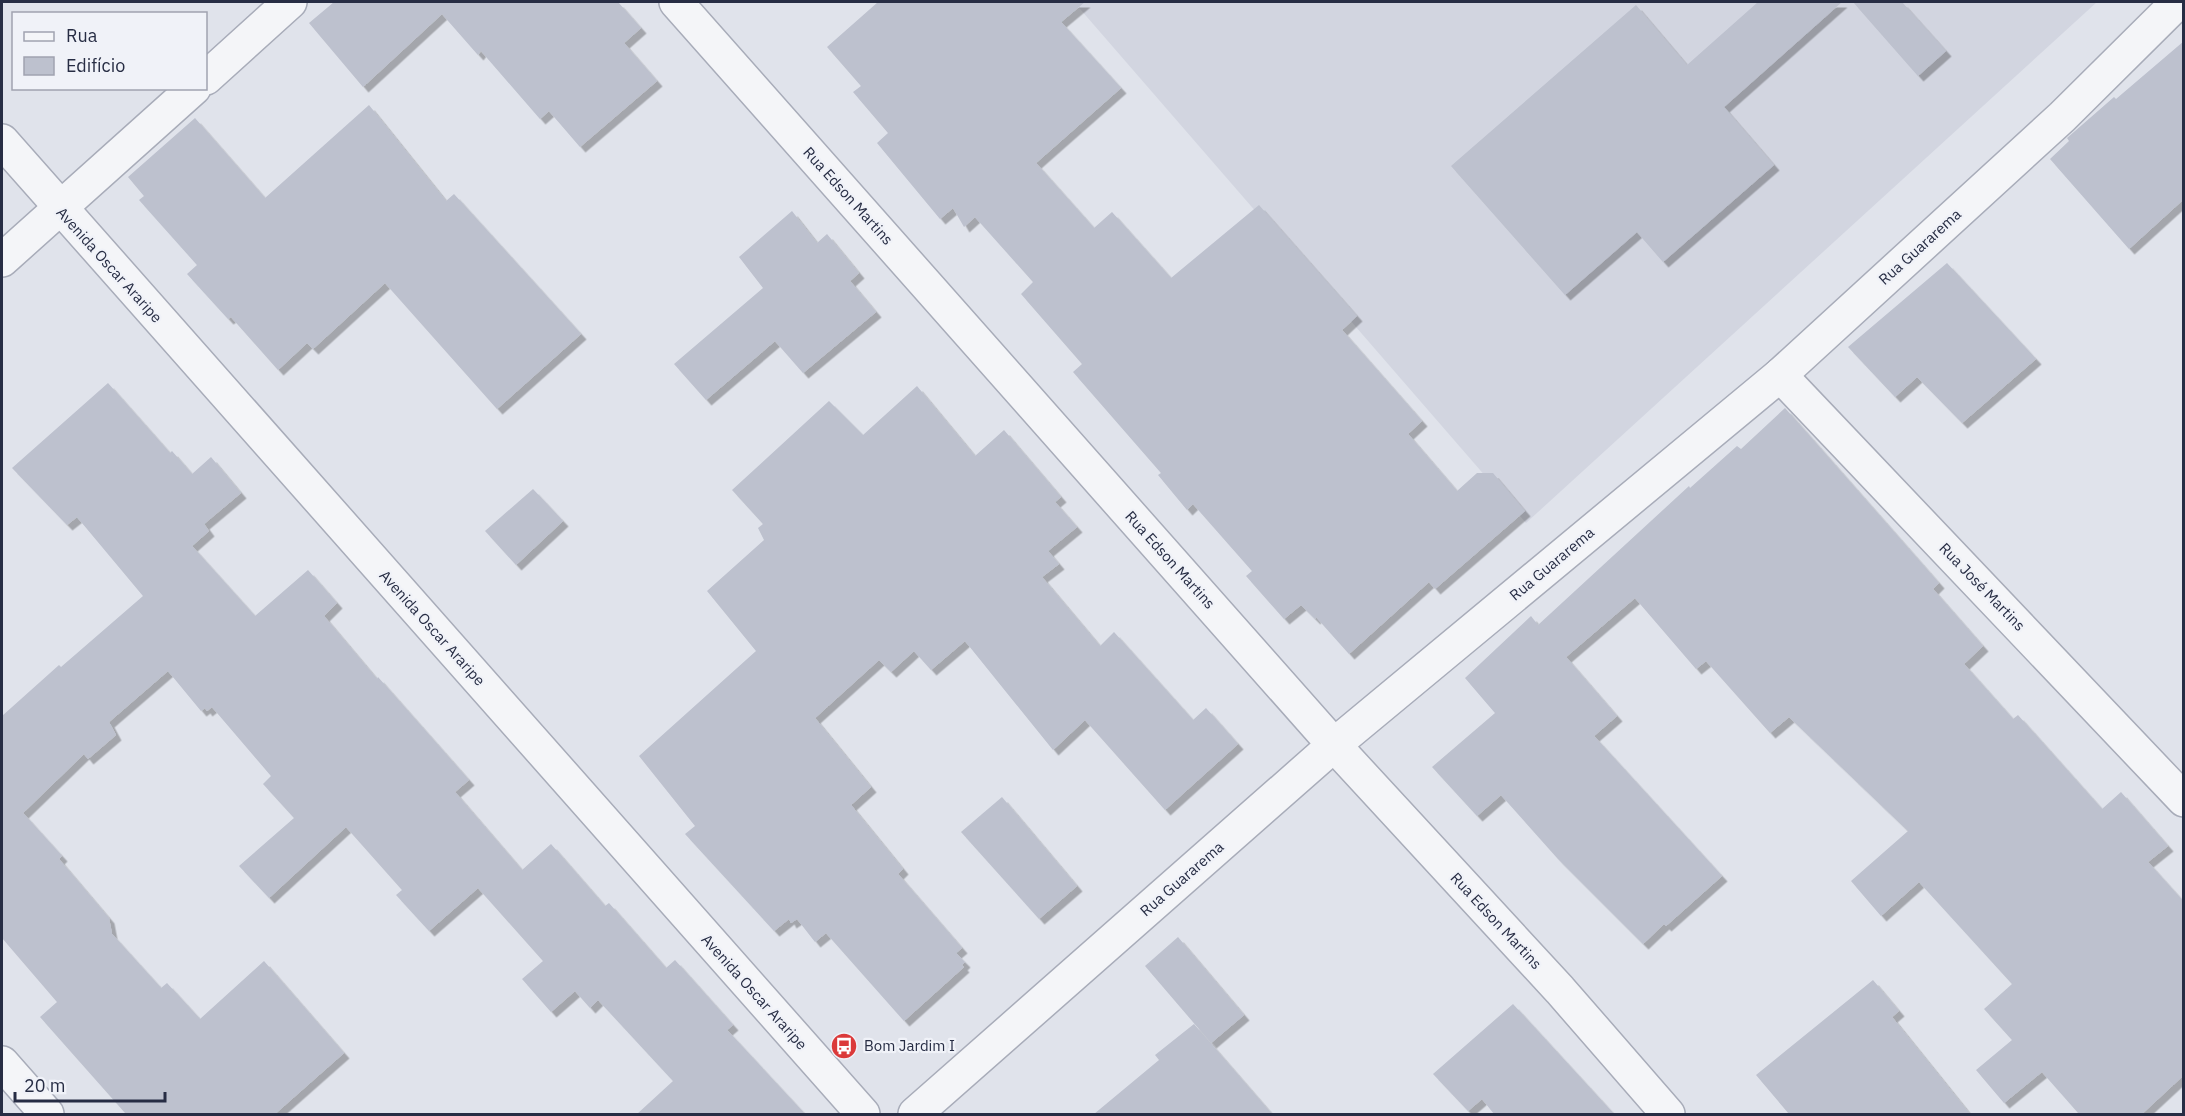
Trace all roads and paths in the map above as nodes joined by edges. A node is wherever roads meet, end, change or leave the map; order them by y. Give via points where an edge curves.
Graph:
1 (290, 2) edge
2 (676, 2) edge
3 (2178, 2) edge
4 (207, 77) edge
5 (192, 90) edge
6 (2, 141) edge
7 (60, 209) junction
8 (2, 260) edge
9 (1780, 375) junction
10 (1334, 745) junction
11 (2184, 800) edge
12 (2, 1063) edge
13 (47, 1114) edge
14 (863, 1114) edge
15 (915, 1114) edge
16 (1668, 1114) edge

1 - 4 street
2 - 10 street, Rua Edson Martins
3 - 9 street, Rua Guararema via 2062,117
5 - 7 street
6 - 7 street, Avenida Oscar Araripe
7 - 8 street
7 - 14 street, Avenida Oscar Araripe
9 - 10 street, Rua Guararema
9 - 11 street, Rua José Martins
10 - 15 street, Rua Guararema
10 - 16 street, Rua Edson Martins via 1560,990
12 - 13 street

